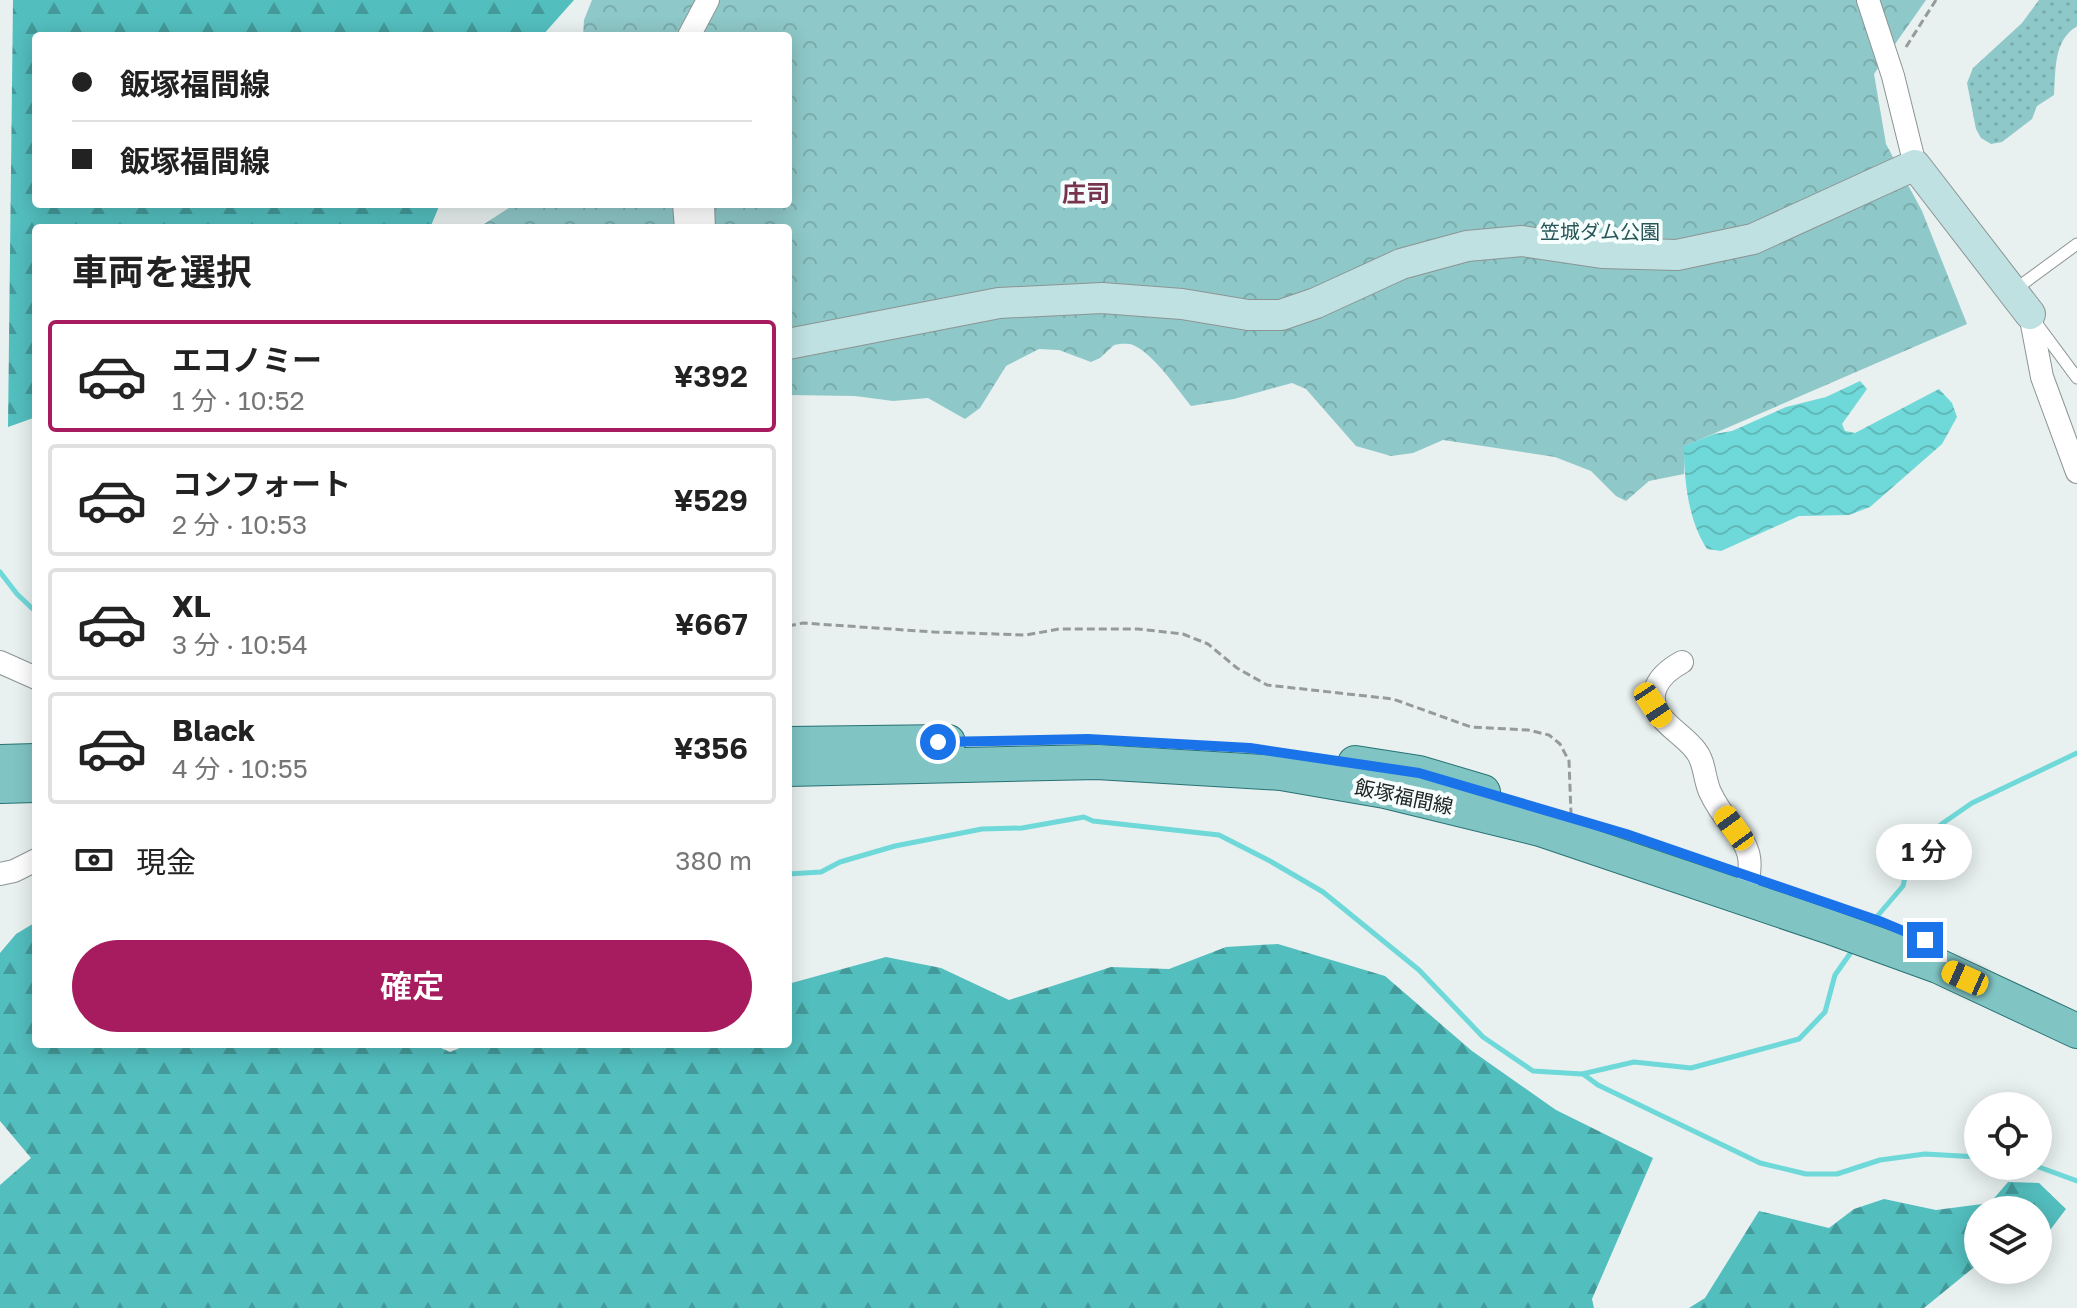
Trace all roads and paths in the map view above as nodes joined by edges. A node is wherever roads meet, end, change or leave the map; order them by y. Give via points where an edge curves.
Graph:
1 (708, 0) edge
2 (1868, 0) edge
3 (1936, 0) edge
4 (691, 32) edge
5 (1893, 76) junction
6 (1915, 165) junction
7 (2077, 244) edge
8 (2021, 302) junction
9 (792, 343) edge
10 (2077, 378) edge
11 (2077, 472) edge
12 (792, 625) edge
13 (0, 662) edge
14 (1682, 662) dead end
15 (32, 676) edge
16 (792, 744) edge
17 (32, 761) edge
18 (0, 762) edge
19 (792, 769) edge
20 (32, 785) edge
21 (0, 786) edge
22 (1571, 818) junction
23 (32, 862) edge
24 (0, 874) edge
25 (1747, 887) junction
26 (1889, 937) junction
27 (2077, 1008) edge
28 (2077, 1031) edge

1 - 4 street
2 - 5 street
3 - 5 path
5 - 6 street
6 - 8 street
6 - 9 street via 1753,239 1677,255 1602,253 1522,241 1467,246 1401,264 1281,315 1102,298 999,303
7 - 8 lane
8 - 10 lane
8 - 11 street
12 - 22 path via 1026,635 1059,629 1183,634 1208,644 1267,685 1393,699 1471,727 1549,735 1569,761
13 - 15 street
14 - 25 street via 1658,682 1653,705 1697,752 1710,791 1751,856
16 - 22 main road, 飯塚福間線 via 1088,739 1250,748 1419,773
17 - 18 main road
19 - 25 main road, 飯塚福間線 via 1097,762 1281,773 1486,814
20 - 21 main road
22 - 25 main road, 飯塚福間線
23 - 24 street
25 - 26 main road, 飯塚福間線
26 - 27 main road, 飯塚福間線 via 2042,990
26 - 28 main road, 飯塚福間線 via 1938,966

